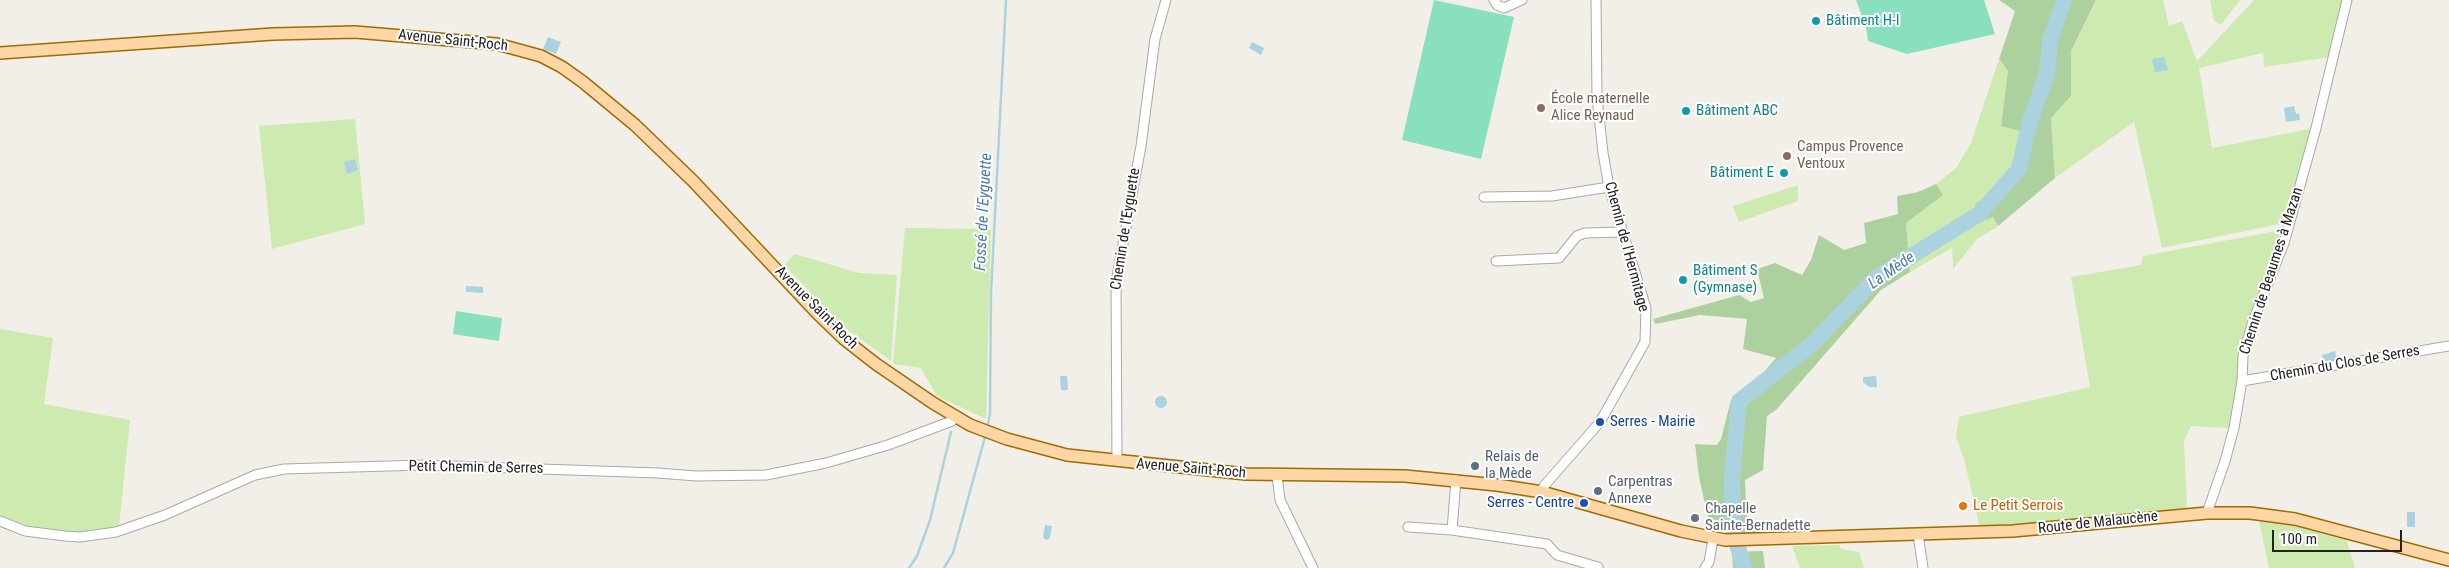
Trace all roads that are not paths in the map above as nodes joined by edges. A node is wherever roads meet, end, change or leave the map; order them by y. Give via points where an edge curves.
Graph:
1 (1166, 0) edge
2 (1494, 0) edge
3 (1522, 0) edge
4 (1596, 0) edge
5 (2347, 0) edge
6 (0, 53) edge
7 (1609, 187) junction
8 (1484, 196) dead end
9 (1622, 232) junction
10 (1496, 261) dead end
11 (2449, 346) edge
12 (2242, 381) junction
13 (955, 416) junction
14 (1116, 461) junction
15 (1277, 475) junction
16 (1456, 480) junction
17 (1542, 492) junction
18 (2207, 513) junction
19 (0, 521) edge
20 (1408, 527) dead end
21 (1452, 530) junction
22 (1918, 534) junction
23 (1719, 539) junction
24 (1742, 540) joint
25 (2449, 560) edge
26 (1598, 567) dead end
27 (1314, 568) edge
28 (1705, 568) edge
29 (1923, 568) edge

1 - 14 street, Chemin de l'Eyguette via 1155,39 1116,282
2 - 3 street via 1504,8
4 - 7 street, Chemin de l'Hermitage via 1597,97
5 - 12 street, Chemin de Beaumes à Mazan via 2284,243 2243,356
6 - 13 main road, Avenue Saint-Roch via 335,32 472,40 519,48 562,67 583,82 654,142 844,339
7 - 8 street via 1552,196
7 - 9 street, Chemin de l'Hermitage
9 - 10 street via 1577,236 1558,258
9 - 17 street, Chemin de l'Hermitage via 1646,308 1645,342 1600,422
11 - 12 street, Chemin du Clos de Serres
12 - 18 street, Chemin de Beaumes à Mazan via 2226,461
13 - 14 main road, Avenue Saint-Roch via 985,432 1028,445 1067,455
13 - 19 street, Petit Chemin de Serres via 953,420 888,445 826,464 766,475 704,476 424,465 284,469 256,475 166,515 116,532 65,536 25,530
14 - 15 main road, Avenue Saint-Roch
15 - 16 main road, Avenue Saint-Roch
15 - 27 street via 1280,500
16 - 17 main road, Avenue Saint-Roch
16 - 21 street
17 - 23 main road, Avenue Saint-Roch
18 - 22 main road, Route de Malaucène via 2033,530
18 - 25 main road, Route de Malaucène via 2250,513 2295,519
20 - 21 street
21 - 26 street via 1547,544 1557,555
22 - 24 main road, Route de Malaucène
22 - 29 street
23 - 24 main road, Avenue Saint-Roch
23 - 28 street

